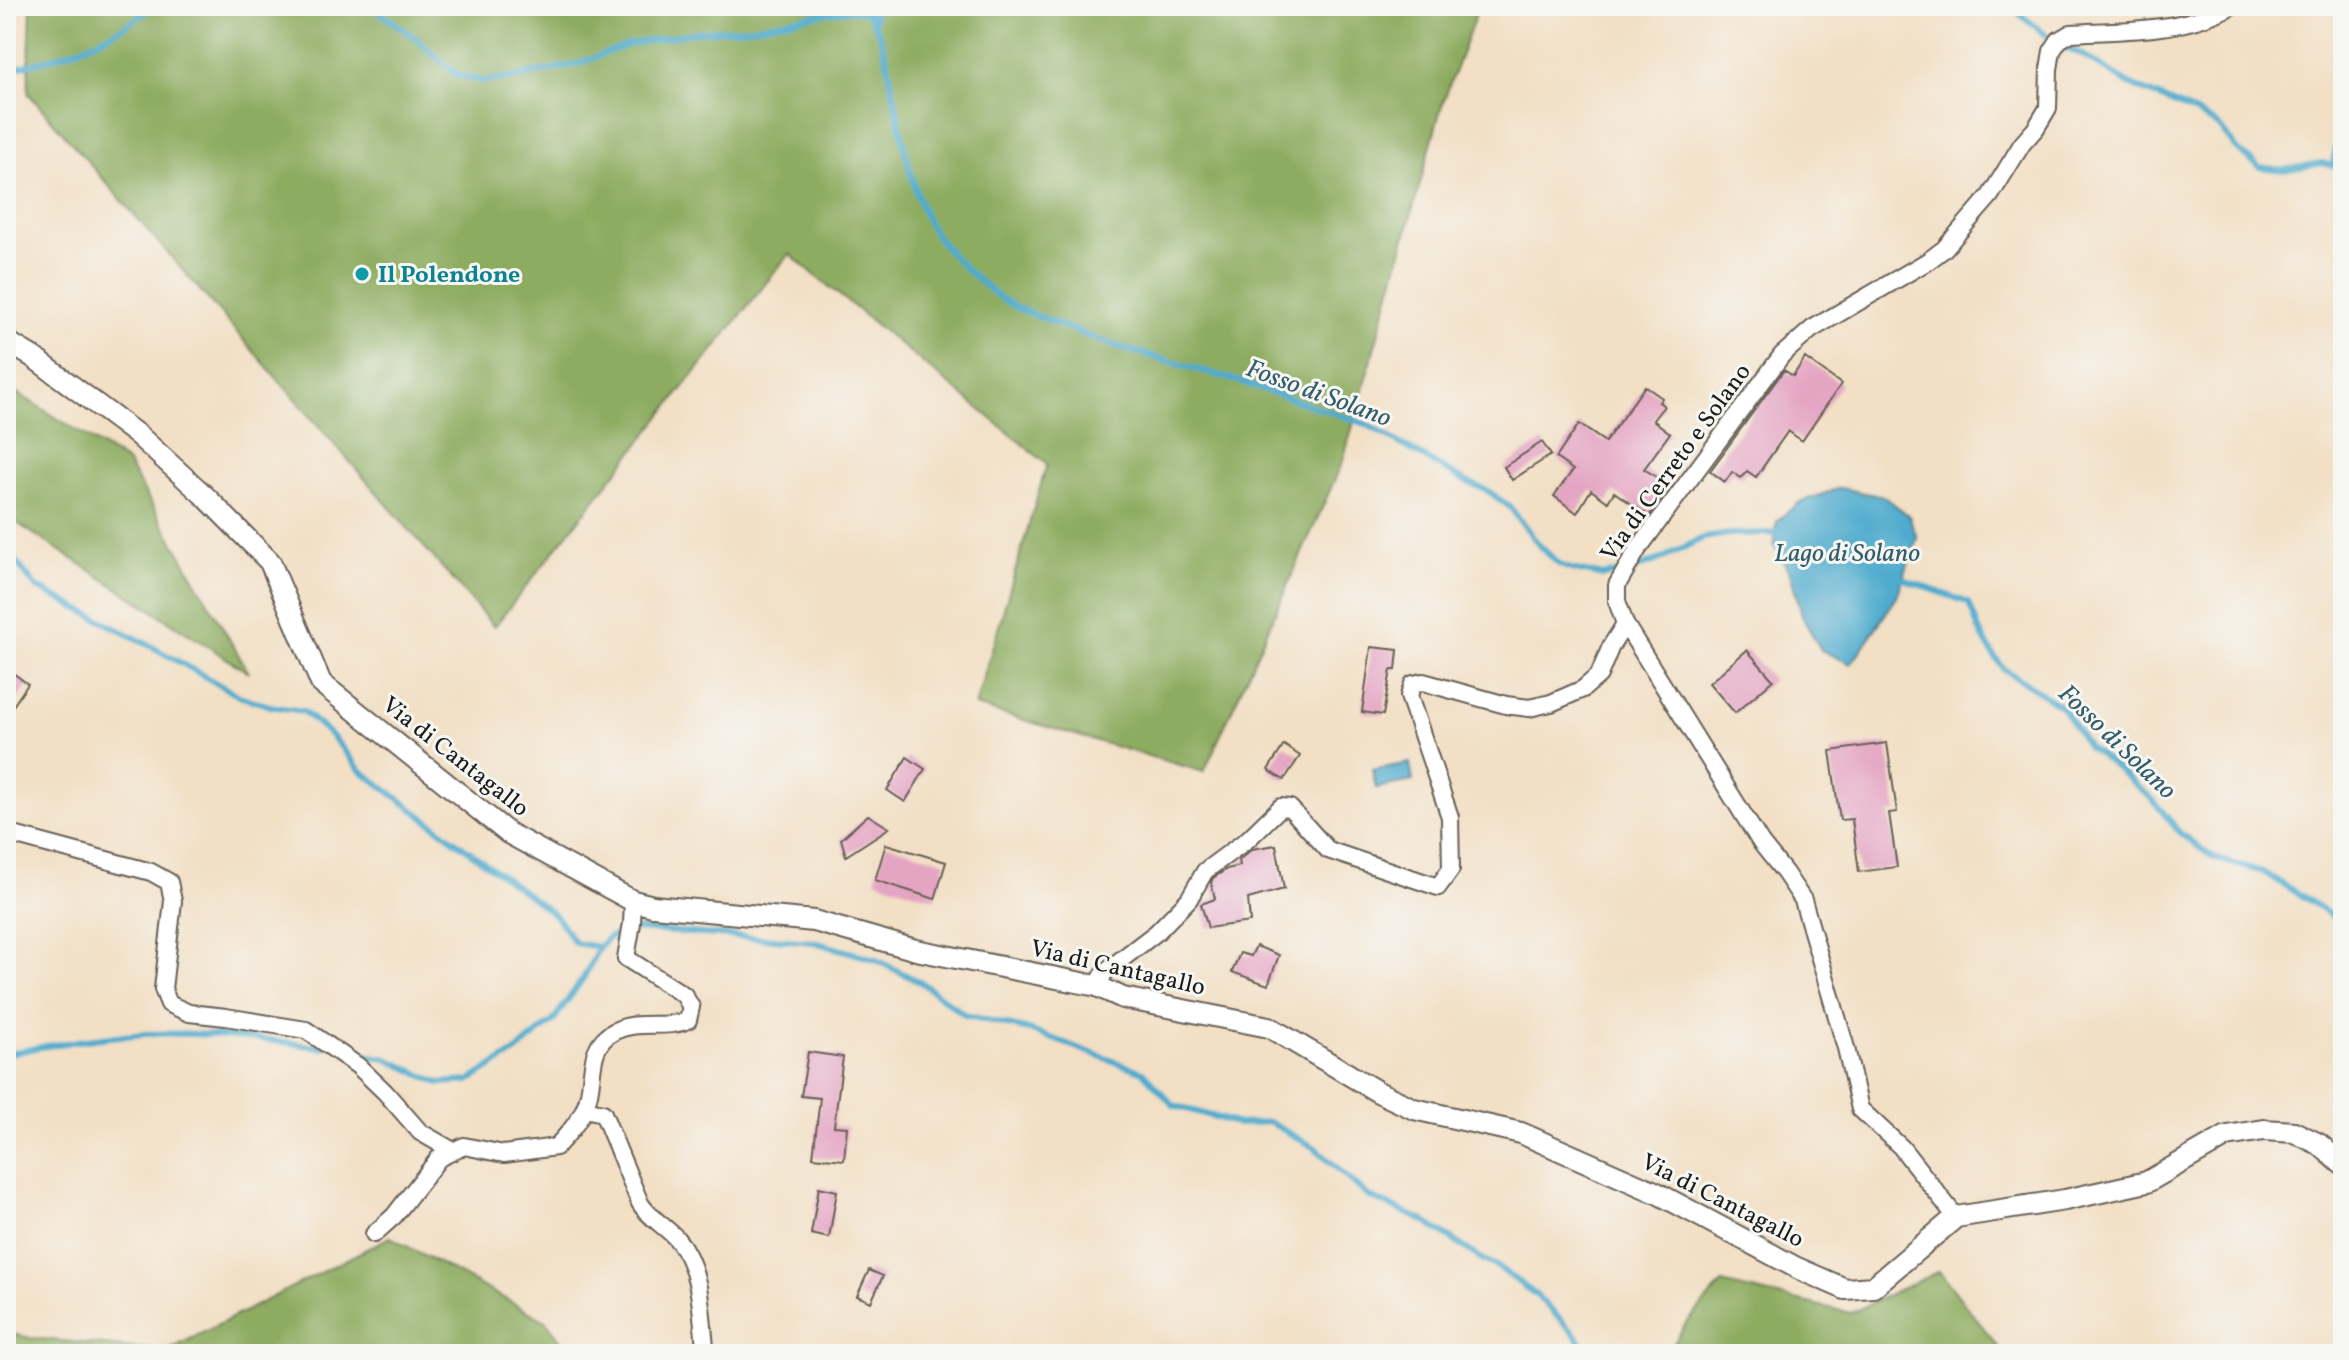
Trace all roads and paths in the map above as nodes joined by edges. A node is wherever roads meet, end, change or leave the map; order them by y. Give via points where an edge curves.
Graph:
1 (2231, 6) edge
2 (6, 341) edge
3 (1625, 624) junction
4 (6, 833) edge
5 (633, 901) junction
6 (1097, 986) junction
7 (585, 1109) junction
8 (453, 1151) junction
9 (2343, 1165) edge
10 (1956, 1217) junction
11 (374, 1234) dead end
12 (708, 1354) edge

1 - 3 street, Via di Cerreto e Solano via 2180,24 2071,33 2056,46 2048,108 1990,196 1944,249 1812,329 1782,355 1638,549 1617,585
2 - 5 street, Via di Cantagallo via 139,436 270,562 321,683 508,833
3 - 6 street via 1599,675 1583,689 1551,703 1529,708 1506,705 1423,682 1413,684 1409,696 1450,817 1451,869 1438,887 1328,850 1290,808 1281,807 1205,871 1189,899 1105,972
3 - 10 street, Via di Cerreto e Solano via 1761,843 1803,900 1860,1109 1901,1147
4 - 8 street via 151,872 169,882 173,901 163,989 169,1004 189,1013 306,1030 358,1066 420,1132
5 - 6 street, Via di Cantagallo via 814,921 916,950
5 - 7 street via 626,958 684,995 691,1007 688,1020 676,1025 645,1024 605,1037 595,1050
6 - 10 street, Via di Cantagallo via 1123,998 1269,1027 1402,1104 1521,1133 1657,1193 1845,1289 1873,1287
7 - 8 street via 556,1147 504,1154 464,1146
7 - 12 street via 603,1113 647,1215 677,1240 693,1267
8 - 11 street via 439,1158
9 - 10 street via 2319,1144 2294,1132 2264,1130 2227,1136 2147,1182

